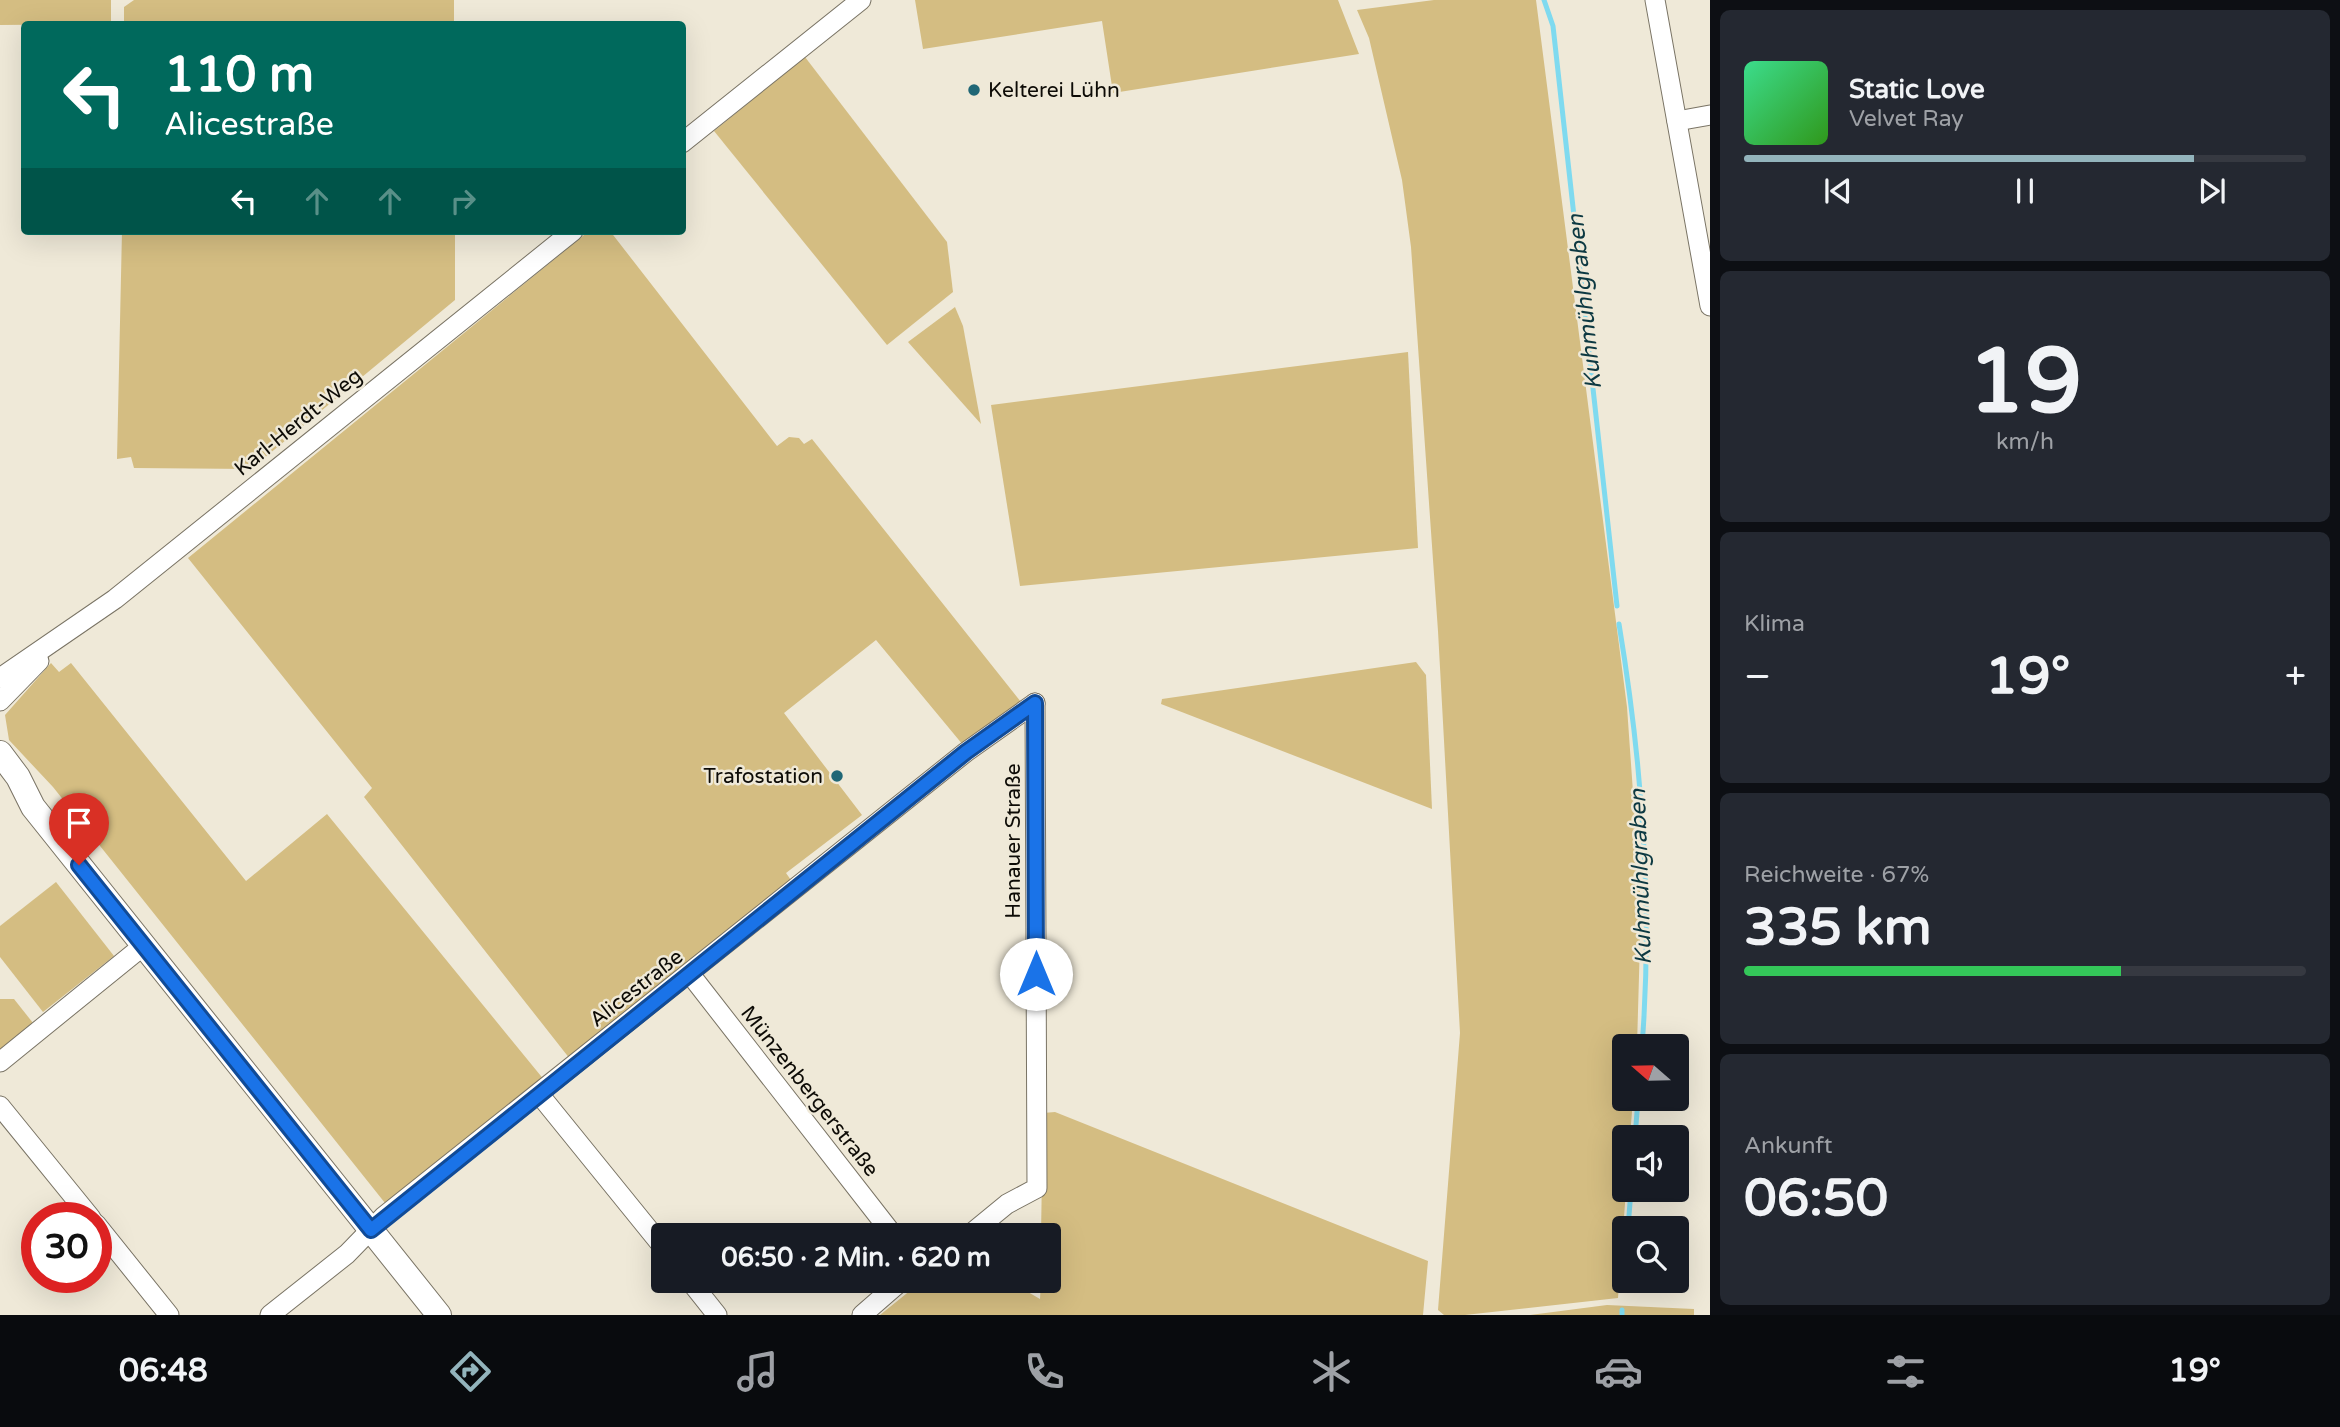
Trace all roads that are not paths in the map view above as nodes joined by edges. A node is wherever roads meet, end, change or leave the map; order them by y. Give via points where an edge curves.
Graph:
1 (861, 0) edge
2 (1655, 0) edge
3 (1710, 116) edge
4 (1677, 121) junction
5 (686, 140) edge
6 (568, 235) edge
7 (1710, 306) edge
8 (50, 646) junction
9 (0, 678) edge
10 (0, 701) edge
11 (1035, 703) joint
12 (0, 753) edge
13 (0, 778) edge
14 (33, 807) junction
15 (143, 946) junction
16 (690, 974) junction
17 (0, 1062) edge
18 (539, 1094) junction
19 (0, 1106) edge
20 (78, 1202) edge
21 (884, 1223) edge
22 (984, 1223) edge
23 (371, 1230) junction
24 (651, 1232) edge
25 (112, 1244) edge
26 (700, 1293) edge
27 (887, 1293) edge
28 (169, 1315) edge
29 (270, 1315) edge
30 (439, 1315) edge
31 (718, 1315) edge
32 (862, 1315) edge

1 - 5 street
2 - 4 street
3 - 4 street
4 - 7 street
6 - 8 street, Karl-Herdt-Weg via 115,599
8 - 9 street, Karl-Herdt-Weg
8 - 10 street, Karl-Herdt-Weg
11 - 16 street, Alicestraße via 966,752
11 - 22 street, Hanauer Straße via 1037,1188
12 - 14 street
13 - 14 street
14 - 15 street
15 - 17 street
15 - 23 street
16 - 18 street, Alicestraße
16 - 21 street, Münzenbergerstraße
18 - 23 street, Alicestraße
18 - 24 street
19 - 20 street
23 - 29 street, Alicestraße via 347,1255
23 - 30 street
25 - 28 street
26 - 31 street
27 - 32 street

